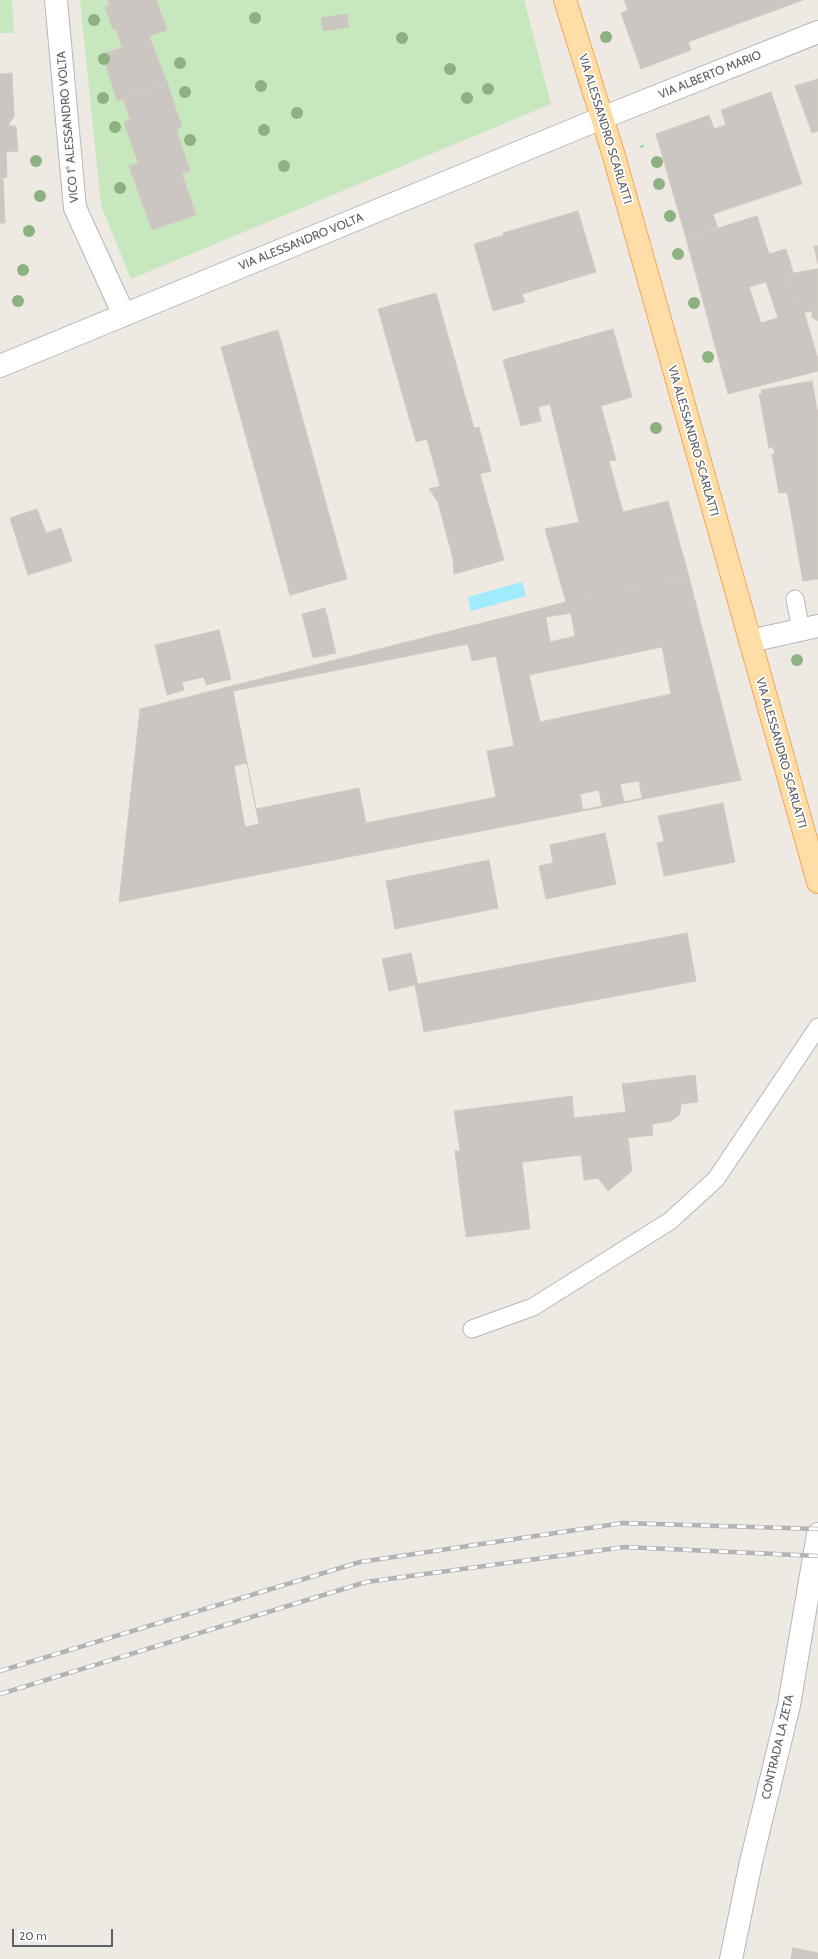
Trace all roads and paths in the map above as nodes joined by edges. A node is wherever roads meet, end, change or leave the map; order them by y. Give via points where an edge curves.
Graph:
1 (56, 0) edge
2 (565, 0) edge
3 (818, 32) edge
4 (602, 118) junction
5 (124, 315) junction
6 (0, 366) edge
7 (796, 600) dead end
8 (809, 628) edge
9 (750, 641) junction
10 (818, 882) edge
11 (818, 1027) edge
12 (472, 1329) dead end
13 (818, 1534) edge
14 (731, 1959) edge

1 - 5 street, VICO 1° ALESSANDRO VOLTA via 75,208
2 - 4 main road, VIA ALESSANDRO SCARLATTI
3 - 4 street, VIA ALBERTO MARIO
4 - 5 street, VIA ALESSANDRO VOLTA
4 - 9 main road, VIA ALESSANDRO SCARLATTI
5 - 6 street, VIA ALESSANDRO VOLTA
7 - 8 lane
8 - 9 street
9 - 10 main road, VIA ALESSANDRO SCARLATTI
11 - 12 lane via 716,1179 670,1221 533,1307
13 - 14 street, CONTRADA LA ZETA via 789,1705 751,1862

